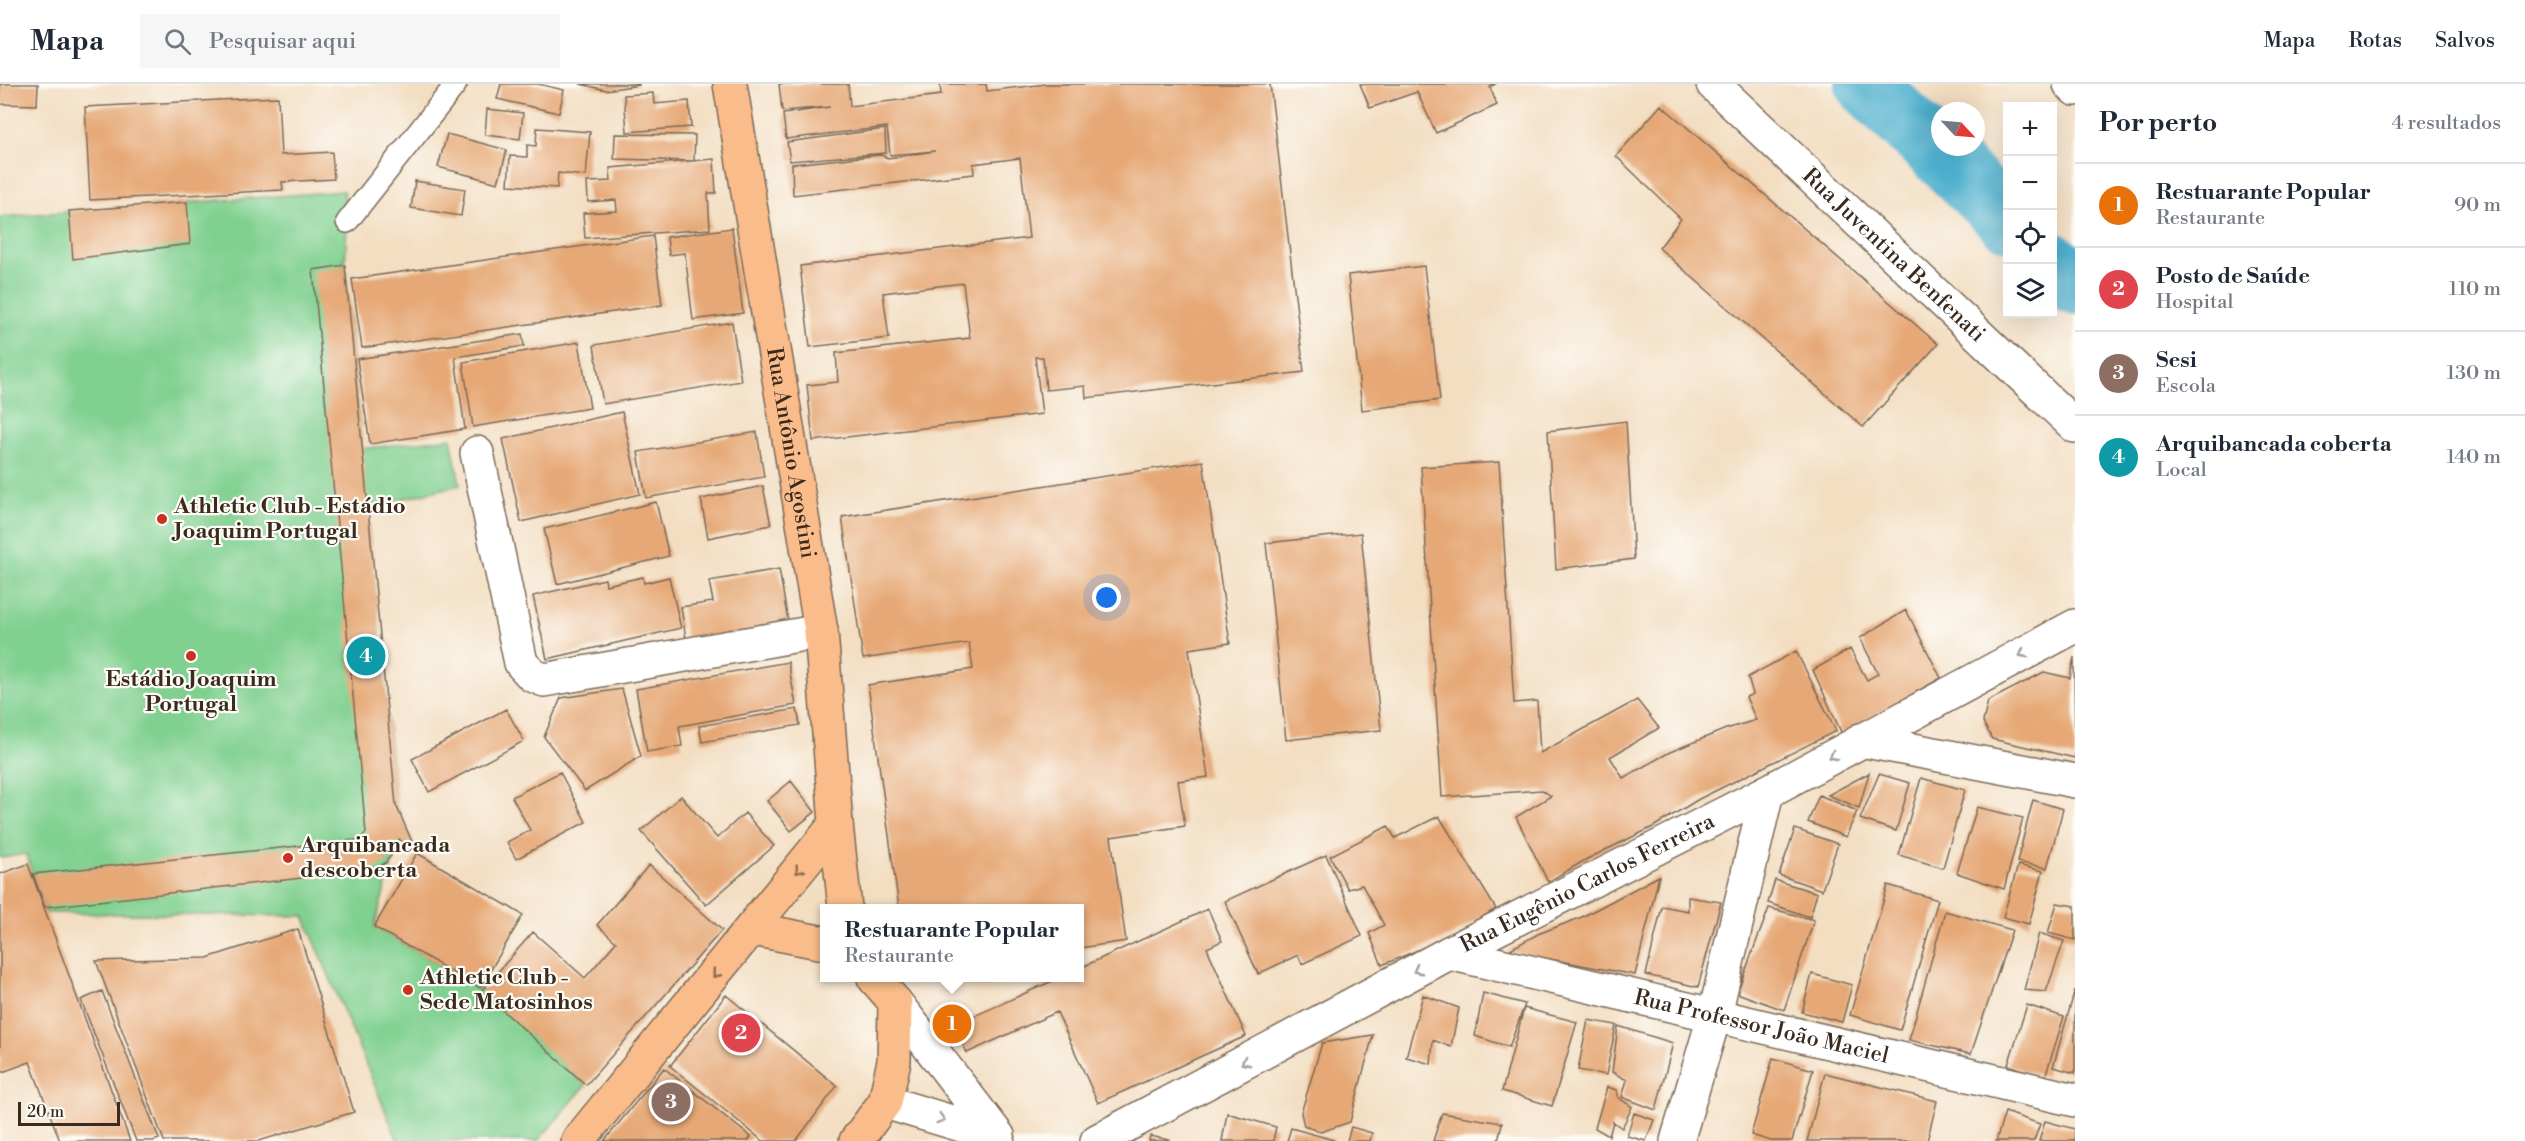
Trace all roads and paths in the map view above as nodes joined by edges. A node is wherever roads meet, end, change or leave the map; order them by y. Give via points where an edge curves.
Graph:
1 (456, 84) edge
2 (730, 84) edge
3 (1713, 84) edge
4 (2070, 84) edge
5 (2075, 89) edge
6 (347, 222) dead end
7 (2075, 426) edge
8 (477, 453) dead end
9 (2075, 626) edge
10 (821, 632) junction
11 (1861, 740) junction
12 (2075, 781) edge
13 (1767, 792) junction
14 (836, 824) junction
15 (844, 904) edge
16 (753, 929) junction
17 (820, 942) edge
18 (1449, 953) junction
19 (885, 990) edge
20 (1715, 1014) junction
21 (2075, 1100) edge
22 (885, 1102) junction
23 (1003, 1139) edge
24 (578, 1141) edge
25 (856, 1141) edge
26 (1097, 1141) edge
27 (1677, 1141) edge

1 - 6 lane
2 - 10 main road, Rua Antônio Agostini
3 - 7 street, Rua Juventina Benfenati
4 - 5 street
8 - 10 street via 521,663 532,675 544,680
9 -> 11 street, Rua Eugênio Carlos Ferreira
10 - 14 main road, Rua Antônio Agostini
11 - 12 street
11 -> 13 street, Rua Eugênio Carlos Ferreira
13 - 18 street, Rua Eugênio Carlos Ferreira
13 - 20 street
14 - 15 main road, Rua Antônio Agostini
14 -> 16 main road
16 - 17 main road
16 -> 24 main road
18 - 20 street, Rua Professor João Maciel
18 -> 26 street, Rua Eugênio Carlos Ferreira
19 - 22 main road via 894,1061
19 - 23 street
20 - 21 street, Rua Professor João Maciel
20 - 27 street
22 -> 23 street
22 - 25 main road

